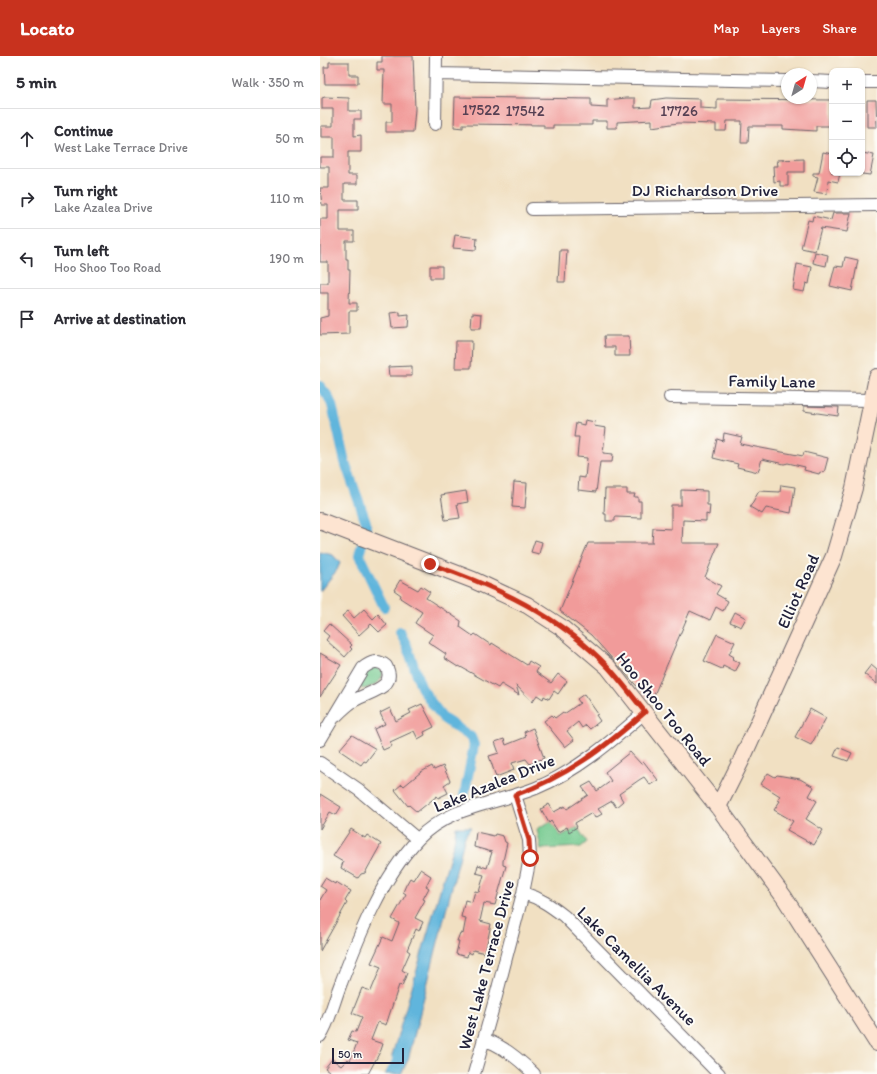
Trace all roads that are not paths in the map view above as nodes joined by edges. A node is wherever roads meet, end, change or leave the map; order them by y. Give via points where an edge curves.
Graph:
1 (436, 56) edge
2 (436, 74) junction
3 (781, 81) edge
4 (817, 81) edge
5 (829, 82) edge
6 (865, 82) edge
7 (877, 82) edge
8 (435, 124) dead end
9 (877, 205) edge
10 (532, 208) dead end
11 (877, 377) edge
12 (670, 397) dead end
13 (872, 400) junction
14 (320, 521) edge
15 (645, 712) junction
16 (336, 716) junction
17 (320, 740) edge
18 (320, 763) edge
19 (515, 795) junction
20 (718, 807) junction
21 (418, 839) junction
22 (523, 894) junction
23 (320, 1036) edge
24 (485, 1040) junction
25 (877, 1043) edge
26 (474, 1074) edge
27 (534, 1074) edge
28 (719, 1074) edge

1 - 2 street
2 - 3 street
2 - 8 street
4 - 5 street
6 - 7 street
9 - 10 street, DJ Richardson Drive
11 - 13 street, Elliot Road
12 - 13 street, Family Lane
13 - 20 street, Elliot Road via 848,513 834,556
14 - 15 street, Hoo Shoo Too Road via 504,593 547,616 608,667
15 - 19 street, Lake Azalea Drive via 620,734 557,778
15 - 20 street, Hoo Shoo Too Road
16 - 16 street via 363,668 378,661 386,666 386,684 356,699
16 - 17 street
18 - 21 street via 359,790
19 - 21 street, Lake Azalea Drive via 452,814 435,824
19 - 22 street, West Lake Terrace Drive via 529,840 530,858
20 - 25 street, Hoo Shoo Too Road via 784,896
21 - 23 street, Lake Azalea Drive via 382,890 349,962
22 - 24 street, West Lake Terrace Drive
22 - 28 street, Lake Camellia Avenue via 551,905 564,916
24 - 26 street, West Lake Terrace Drive
24 - 27 street via 496,1044

